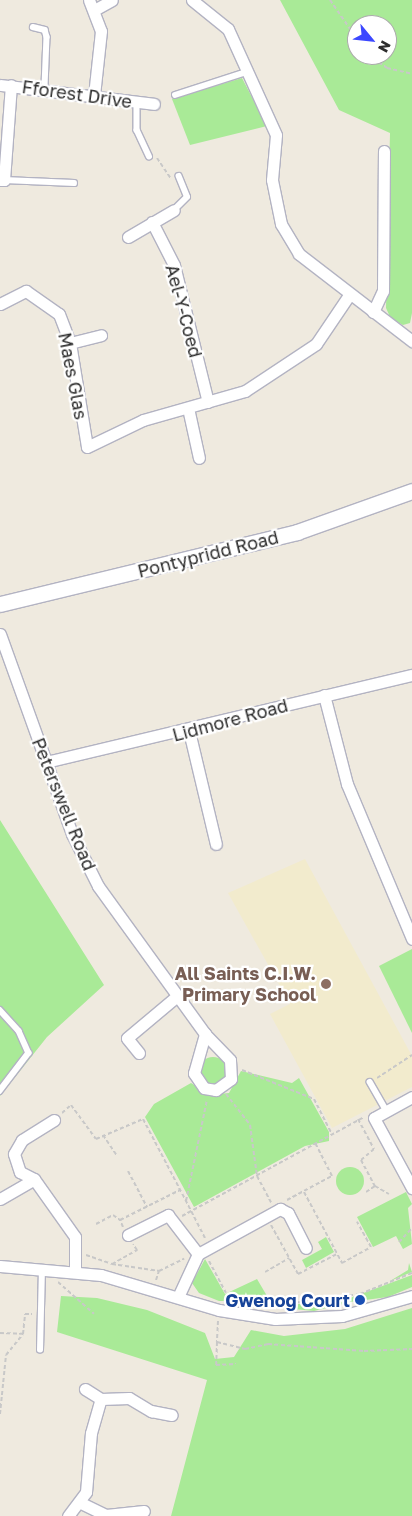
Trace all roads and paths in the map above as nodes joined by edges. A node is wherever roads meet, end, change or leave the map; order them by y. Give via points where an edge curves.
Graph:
1 (112, 0) edge
2 (192, 0) edge
3 (330, 0) edge
4 (93, 5) edge
5 (347, 25) edge
6 (33, 27) dead end
7 (382, 65) edge
8 (246, 72) junction
9 (412, 74) edge
10 (6, 85) edge
11 (45, 87) junction
12 (94, 95) junction
13 (175, 95) dead end
14 (137, 102) junction
15 (154, 104) dead end
16 (384, 151) dead end
17 (151, 155) joint
18 (179, 177) dead end
19 (2, 180) edge
20 (74, 183) dead end
21 (174, 185) dead end
22 (174, 210) joint
23 (152, 222) junction
24 (128, 237) dead end
25 (349, 296) junction
26 (0, 304) edge
27 (374, 312) junction
28 (101, 335) dead end
29 (412, 341) edge
30 (70, 343) junction
31 (208, 402) junction
32 (188, 408) junction
33 (199, 458) dead end
34 (412, 491) edge
35 (0, 604) edge
36 (0, 634) edge
37 (412, 675) edge
38 (324, 695) junction
39 (189, 731) junction
40 (46, 762) junction
41 (216, 844) dead end
42 (412, 938) edge
43 (177, 996) junction
44 (0, 1010) edge
45 (205, 1034) junction
46 (139, 1053) dead end
47 (412, 1055) edge
48 (232, 1066) junction
49 (370, 1082) joint
50 (222, 1088) junction
51 (210, 1090) junction
52 (0, 1091) edge
53 (412, 1098) edge
54 (387, 1111) junction
55 (374, 1118) junction
56 (54, 1120) joint
57 (358, 1120) junction
58 (332, 1134) junction
59 (104, 1136) junction
60 (315, 1143) junction
61 (117, 1156) dead end
62 (128, 1172) dead end
63 (257, 1176) junction
64 (34, 1179) junction
65 (375, 1186) junction
66 (412, 1188) edge
67 (304, 1192) junction
68 (366, 1192) dead end
69 (389, 1194) dead end
70 (0, 1199) edge
71 (186, 1201) junction
72 (147, 1207) dead end
73 (275, 1209) junction
74 (191, 1210) junction
75 (120, 1220) dead end
76 (175, 1221) junction
77 (357, 1222) dead end
78 (96, 1224) dead end
79 (412, 1228) edge
80 (128, 1235) dead end
81 (399, 1242) dead end
82 (306, 1248) dead end
83 (199, 1256) junction
84 (289, 1258) dead end
85 (112, 1264) dead end
86 (0, 1266) edge
87 (42, 1268) junction
88 (75, 1270) junction
89 (265, 1272) dead end
90 (412, 1273) edge
91 (61, 1284) dead end
92 (226, 1293) dead end
93 (412, 1296) edge
94 (178, 1297) junction
95 (238, 1302) dead end
96 (219, 1310) junction
97 (94, 1314) dead end
98 (41, 1315) junction
99 (0, 1333) edge
100 (23, 1334) junction
101 (217, 1342) junction
102 (412, 1349) edge
103 (40, 1350) dead end
104 (236, 1364) dead end
105 (2, 1381) edge
106 (85, 1389) dead end
107 (101, 1399) junction
108 (0, 1414) edge
109 (172, 1415) dead end
110 (81, 1504) junction
111 (144, 1511) dead end
112 (68, 1516) edge

1 - 4 street
2 - 8 street via 228,29
3 - 5 path
4 - 12 street via 101,31
6 - 11 lane via 45,30 47,37
7 - 9 path
8 - 13 lane
8 - 25 street via 276,135 272,180 281,224 299,254
10 - 11 street, Fforest Drive
10 - 19 street
11 - 12 street, Fforest Drive
12 - 14 street, Fforest Drive
14 - 15 street, Fforest Drive
14 - 17 lane via 138,130
16 - 27 street via 383,291
17 - 21 path
18 - 22 lane via 187,197
19 - 20 lane
22 - 23 street
23 - 24 street
23 - 31 street, Ael-Y-Coed via 174,265
25 - 27 street
25 - 31 street via 305,354 245,391
26 - 30 street, Maes Glas via 26,291 48,303 59,314
27 - 29 street
28 - 30 street
30 - 32 street, Maes Glas via 87,447 143,420
31 - 32 street
32 - 33 street
34 - 35 main road, Pontypridd Road via 297,532
36 - 40 street, Peterswell Road
37 - 38 street, Lidmore Road
38 - 39 street, Lidmore Road
38 - 42 street via 347,784
39 - 40 street, Lidmore Road
39 - 41 street
40 - 43 street, Peterswell Road via 72,834 98,886
43 - 45 street, Peterswell Road
43 - 46 street via 126,1038
44 - 52 lane via 19,1031 29,1053
45 - 48 street, Peterswell Road
45 - 51 street via 194,1072 199,1084
47 - 49 path
48 - 50 street via 231,1079
48 - 58 path via 314,1099
49 - 54 lane
50 - 51 street
50 - 63 path via 250,1125
51 - 71 path
53 - 54 street
54 - 55 street
55 - 57 path via 369,1114
55 - 66 street
56 - 59 path via 71,1105 96,1139
56 - 64 street via 22,1140 14,1154 20,1172
57 - 58 path
57 - 65 path via 374,1149 361,1160
58 - 60 path
59 - 61 path
59 - 71 path via 143,1119
60 - 63 path
60 - 67 path via 332,1176
62 - 72 path
63 - 73 path
63 - 74 path
64 - 70 street
64 - 88 street via 75,1237
65 - 68 path
65 - 69 path
67 - 73 path
67 - 77 path via 342,1263 371,1247
71 - 74 path
73 - 82 street via 288,1213
73 - 83 street
74 - 76 path
74 - 83 path via 208,1242
75 - 78 path via 113,1215
76 - 80 street via 168,1215
76 - 83 street
79 - 81 path
83 - 85 path via 159,1271
83 - 92 path via 206,1257
83 - 94 street
84 - 89 path
86 - 87 street
87 - 88 street
87 - 98 lane
88 - 94 street
90 - 95 path via 354,1295 285,1304
91 - 97 path
93 - 96 street via 373,1310 322,1319 275,1319
94 - 96 street
96 - 101 path
98 - 100 path via 25,1314
98 - 103 lane
99 - 100 path
100 - 105 path via 6,1355
101 - 102 path via 245,1349 268,1344 364,1352
101 - 104 path via 216,1365
105 - 108 path
106 - 107 street
107 - 109 street via 129,1398 151,1411
107 - 110 street
110 - 111 street via 106,1515
110 - 112 street

